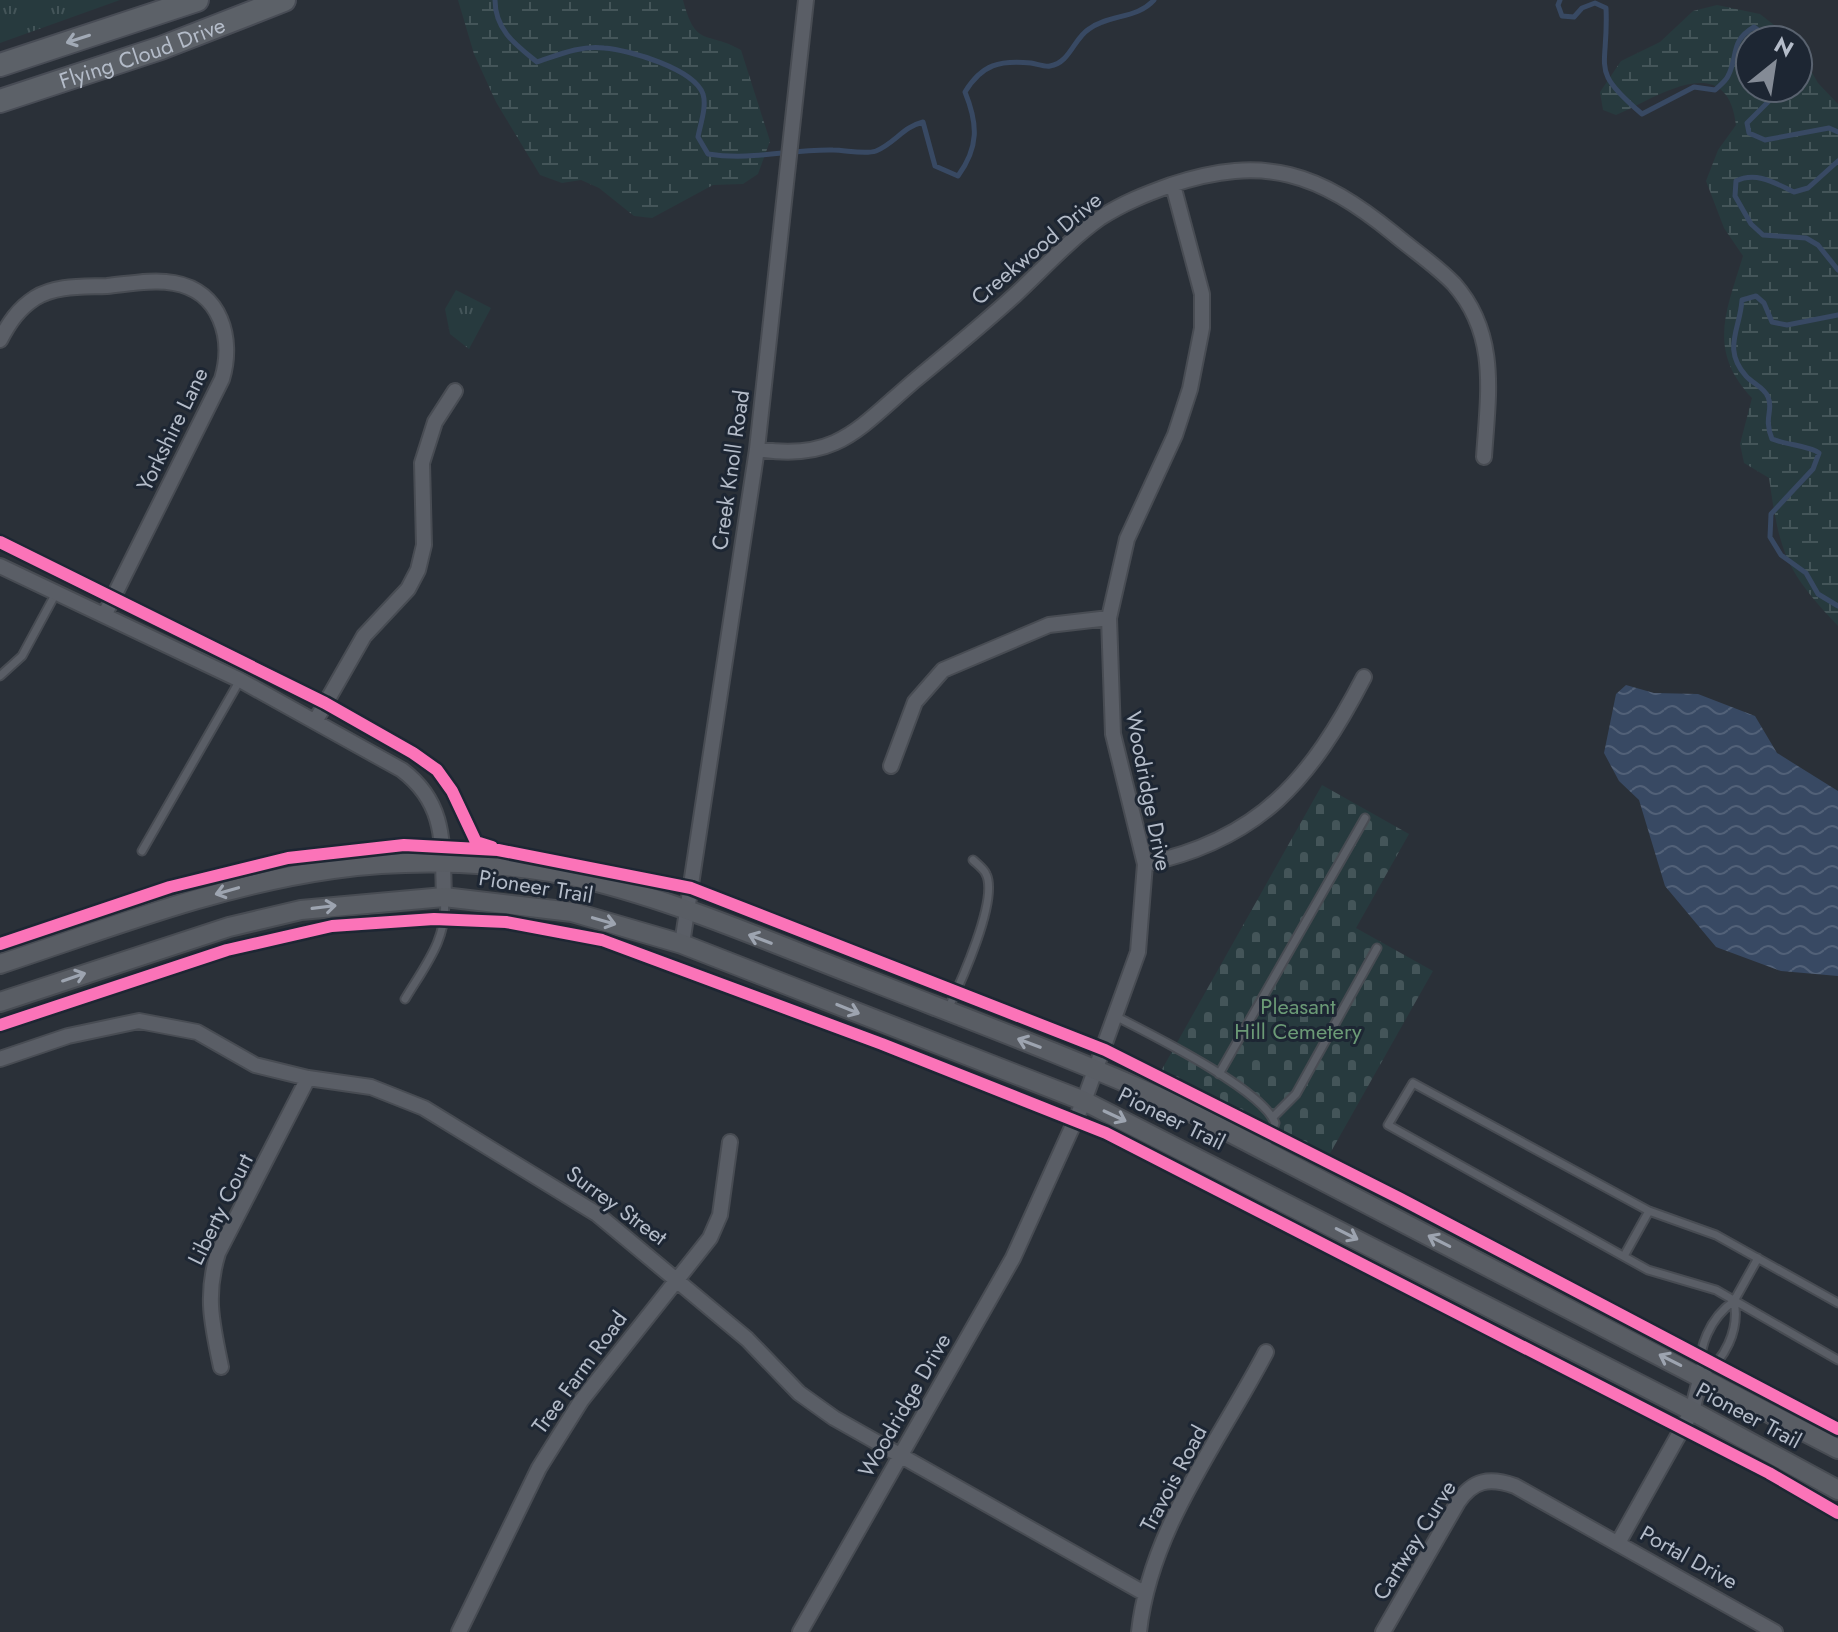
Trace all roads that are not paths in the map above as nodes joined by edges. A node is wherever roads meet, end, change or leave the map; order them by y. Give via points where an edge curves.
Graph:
1 (197, 0) edge
2 (284, 0) edge
3 (806, 0) edge
4 (0, 65) edge
5 (0, 101) edge
6 (1173, 185) junction
7 (0, 340) edge
8 (455, 391) dead end
9 (757, 449) junction
10 (1484, 457) dead end
11 (0, 566) edge
12 (56, 592) junction
13 (105, 614) junction
14 (1109, 618) junction
15 (0, 676) edge
16 (1364, 677) dead end
17 (240, 680) junction
18 (316, 720) junction
19 (891, 766) dead end
20 (1365, 818) dead end
21 (142, 851) dead end
22 (973, 860) dead end
23 (443, 864) junction
24 (1145, 864) junction
25 (444, 897) junction
26 (690, 911) junction
27 (682, 944) junction
28 (1377, 948) dead end
29 (0, 964) edge
30 (405, 999) dead end
31 (0, 1002) edge
32 (947, 1011) junction
33 (1117, 1017) junction
34 (0, 1059) edge
35 (1096, 1069) junction
36 (1219, 1074) junction
37 (308, 1078) junction
38 (1084, 1101) junction
39 (1273, 1117) junction
40 (730, 1142) dead end
41 (1264, 1150) junction
42 (1649, 1211) junction
43 (1624, 1256) junction
44 (1758, 1258) junction
45 (677, 1279) junction
46 (1734, 1301) junction
47 (1838, 1303) edge
48 (1266, 1352) dead end
49 (1838, 1360) edge
50 (221, 1367) dead end
51 (1701, 1376) junction
52 (1692, 1411) junction
53 (1838, 1449) edge
54 (900, 1457) junction
55 (1838, 1490) edge
56 (1618, 1543) junction
57 (1144, 1593) junction
58 (459, 1632) edge
59 (800, 1632) edge
60 (1139, 1632) edge
61 (1383, 1632) edge
62 (1775, 1632) edge

1 -> 4 main road, Flying Cloud Drive
2 - 5 main road, Flying Cloud Drive via 161,48
3 - 9 street, Creek Knoll Road
6 - 9 street, Creekwood Drive via 1100,218 841,441 804,453
6 - 10 street, Creekwood Drive via 1226,170 1257,168 1313,182 1376,220 1453,282 1468,301 1488,348
6 - 14 street, Woodridge Drive via 1202,294 1202,328 1179,423 1127,539
7 - 13 street, Yorkshire Lane via 15,315 45,293 165,282 193,289 207,299 225,328 229,344 222,379
8 - 18 street via 435,422 422,463 424,545 418,570 408,589 364,636
9 - 26 street, Creek Knoll Road
11 - 12 street
12 - 13 street
12 - 15 lane via 22,656
13 - 17 street
14 - 19 street via 1049,625 943,670 915,702
14 - 24 street, Woodridge Drive via 1113,734
16 - 24 street via 1320,749 1254,822 1204,849
17 - 18 street
17 - 21 lane
18 - 23 street via 420,784 438,818
20 - 36 lane
22 - 32 lane via 987,874 990,890
23 - 25 street
23 - 26 main road, Pioneer Trail via 585,879
23 -> 29 main road, Pioneer Trail via 334,869 260,882
24 - 33 street, Woodridge Drive via 1138,952
25 -> 27 main road, Pioneer Trail via 572,912
25 - 30 lane via 447,920
31 -> 25 main road, Pioneer Trail via 229,927 301,910
26 - 27 street, Creek Knoll Road
32 -> 26 main road, Pioneer Trail
27 -> 38 main road, Pioneer Trail
28 - 39 lane via 1296,1094
35 -> 32 main road, Pioneer Trail
33 - 35 street, Woodridge Drive
33 - 36 lane
34 - 37 street, Surrey Street via 68,1036 139,1021 197,1032 255,1065
35 - 38 street, Woodridge Drive
35 - 41 main road, Pioneer Trail
36 - 39 lane
37 - 45 street, Surrey Street via 371,1087 424,1108 597,1214
37 - 50 street, Liberty Court via 209,1283
38 -> 52 main road, Pioneer Trail
38 - 54 street, Woodridge Drive via 1013,1258
39 - 41 lane
40 - 45 street, Tree Farm Road via 720,1215 710,1238
51 -> 41 main road, Pioneer Trail
42 - 43 lane
42 - 43 lane via 1413,1083 1388,1125
42 - 44 lane via 1716,1235
43 - 46 lane
44 - 46 lane
44 - 47 lane
45 - 54 street, Surrey Street via 799,1393
45 - 58 street, Tree Farm Road via 581,1401 539,1468
46 - 49 lane
46 - 51 lane via 1720,1310 1698,1355
46 - 51 lane via 1738,1319 1718,1366
48 - 57 street, Travois Road via 1175,1516
51 - 52 street, Portal Drive
51 - 53 main road, Pioneer Trail
52 - 55 main road, Pioneer Trail
52 - 56 street, Portal Drive
54 - 57 street, Surrey Street
54 - 59 street, Woodridge Drive
56 - 61 street, Cartway Curve via 1515,1486 1483,1481 1468,1488 1458,1502
56 - 62 street, Portal Drive
57 - 60 street, Travois Road

